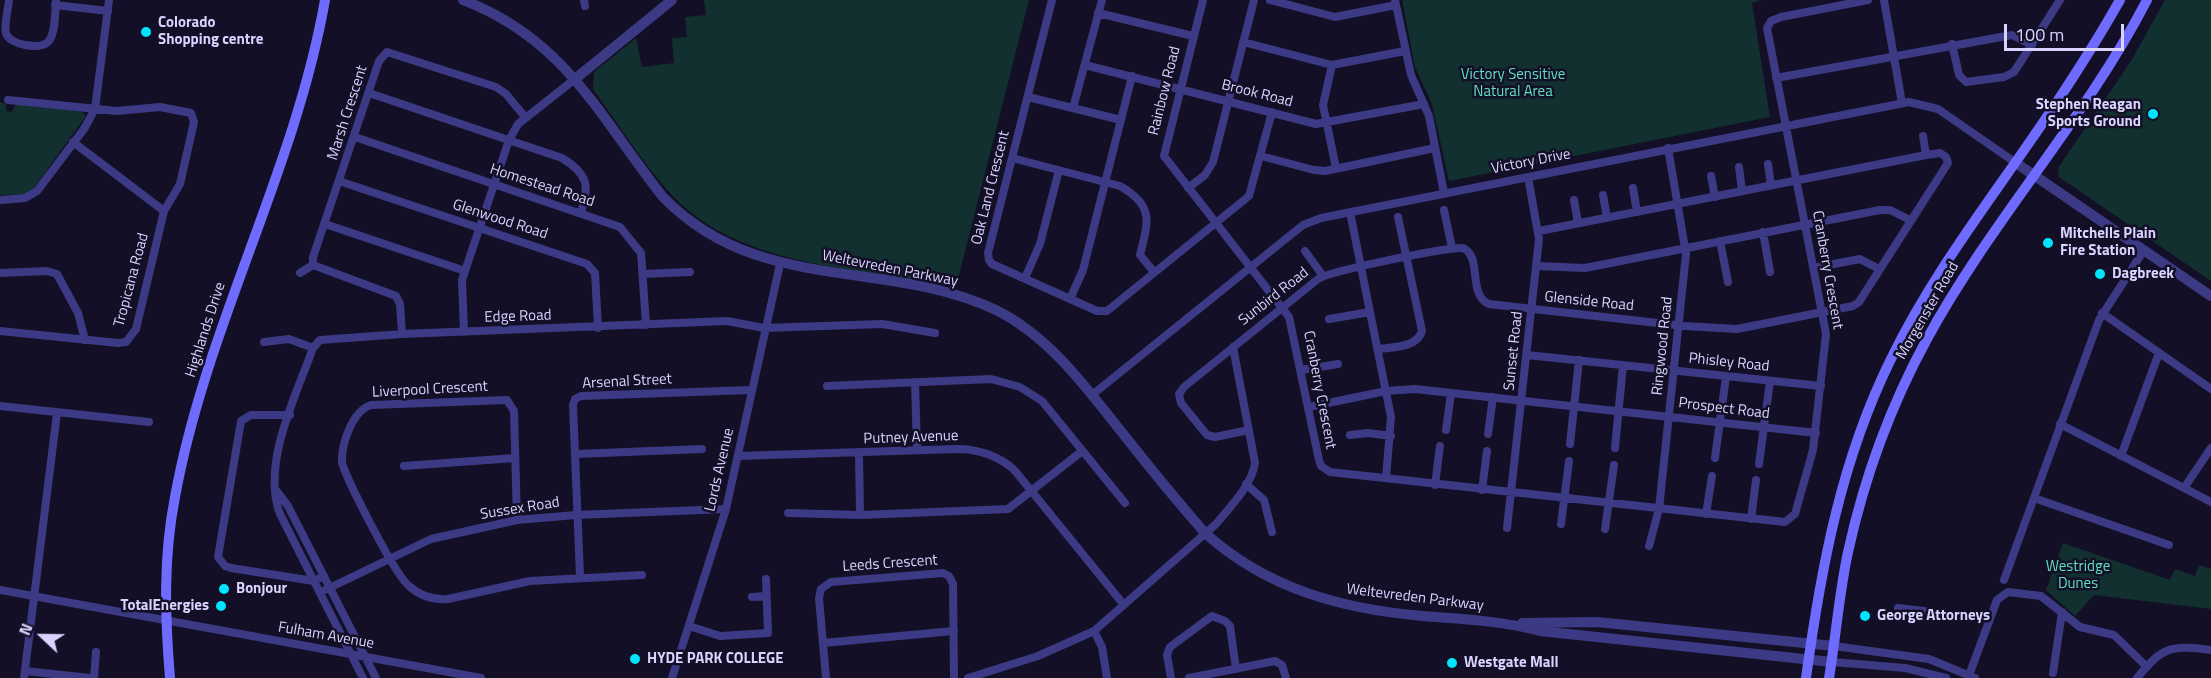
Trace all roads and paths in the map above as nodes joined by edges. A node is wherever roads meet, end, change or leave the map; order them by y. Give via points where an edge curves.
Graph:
1 (9, 0) edge
2 (109, 0) edge
3 (325, 0) edge
4 (463, 0) edge
5 (672, 0) edge
6 (1052, 0) edge
7 (1102, 0) edge
8 (1203, 0) edge
9 (1254, 0) edge
10 (1270, 0) edge
11 (1868, 0) edge
12 (1884, 0) edge
13 (2060, 0) edge
14 (2120, 0) edge
15 (2147, 0) edge
16 (1395, 2) edge
17 (56, 3) edge
18 (108, 11) junction
19 (1098, 13) junction
20 (1193, 36) junction
21 (1243, 42) junction
22 (1952, 44) junction
23 (2032, 45) junction
24 (1405, 51) junction
25 (1894, 56) junction
26 (1085, 65) junction
27 (1332, 65) junction
28 (1132, 76) junction
29 (1776, 78) junction
30 (575, 79) junction
31 (1180, 89) junction
32 (369, 93) junction
33 (1028, 97) junction
34 (8, 100) dead end
35 (1228, 101) junction
36 (1902, 103) junction
37 (1424, 104) junction
38 (1073, 108) junction
39 (95, 109) junction
40 (1272, 112) junction
41 (525, 117) junction
42 (1121, 120) junction
43 (1327, 123) junction
44 (1785, 126) junction
45 (1923, 136) dead end
46 (355, 137) junction
47 (509, 140) junction
48 (73, 142) junction
49 (1435, 148) junction
50 (1668, 148) junction
51 (1926, 155) junction
52 (1261, 156) junction
53 (1012, 158) junction
54 (2016, 163) junction
55 (1768, 164) dead end
56 (1738, 167) dead end
57 (1336, 168) junction
58 (1059, 170) junction
59 (2034, 175) junction
60 (1711, 176) dead end
61 (1528, 177) junction
62 (1797, 180) junction
63 (339, 181) junction
64 (1106, 182) junction
65 (494, 184) junction
66 (1772, 185) junction
67 (1188, 188) junction
68 (1633, 188) dead end
69 (1742, 191) junction
70 (1444, 194) junction
71 (1603, 195) dead end
72 (1715, 196) junction
73 (0, 200) edge
74 (1574, 200) dead end
75 (1678, 204) junction
76 (1444, 210) dead end
77 (164, 211) junction
78 (581, 212) junction
79 (1350, 212) junction
80 (1637, 212) junction
81 (1398, 217) dead end
82 (1607, 218) junction
83 (1910, 220) junction
84 (1578, 223) junction
85 (325, 224) junction
86 (1215, 224) junction
87 (1805, 224) junction
88 (479, 227) junction
89 (1539, 231) junction
90 (1762, 232) junction
91 (1720, 241) junction
92 (1686, 247) junction
93 (1452, 248) junction
94 (2144, 250) junction
95 (1305, 251) dead end
96 (1408, 257) junction
97 (780, 264) junction
98 (313, 265) junction
99 (1252, 266) junction
100 (1537, 266) junction
101 (1361, 267) junction
102 (1813, 267) junction
103 (1879, 269) junction
104 (465, 271) junction
105 (1154, 272) junction
106 (1770, 272) dead end
107 (0, 273) edge
108 (300, 273) dead end
109 (690, 273) dead end
110 (643, 274) junction
111 (1323, 276) junction
112 (1025, 279) junction
113 (1728, 282) dead end
114 (2211, 296) edge
115 (1070, 299) junction
116 (1283, 306) junction
117 (1532, 309) junction
118 (1822, 311) junction
119 (1370, 312) junction
120 (2102, 313) junction
121 (1329, 319) dead end
122 (646, 325) junction
123 (1679, 325) junction
124 (598, 328) junction
125 (764, 328) junction
126 (0, 331) edge
127 (464, 332) junction
128 (935, 333) dead end
129 (402, 334) junction
130 (85, 340) junction
131 (264, 342) dead end
132 (1233, 347) junction
133 (313, 348) junction
134 (1378, 350) junction
135 (2159, 353) junction
136 (1527, 355) junction
137 (1579, 360) junction
138 (1338, 364) dead end
139 (1623, 365) junction
140 (1301, 370) junction
141 (1674, 371) junction
142 (1726, 376) junction
143 (1770, 381) junction
144 (915, 382) junction
145 (827, 386) dead end
146 (1821, 386) junction
147 (2211, 389) edge
148 (751, 390) junction
149 (1386, 391) junction
150 (1451, 393) junction
151 (1092, 395) junction
152 (1493, 397) junction
153 (1522, 400) junction
154 (0, 406) edge
155 (1575, 406) junction
156 (1309, 407) junction
157 (1619, 411) junction
158 (57, 413) junction
159 (290, 415) junction
160 (1669, 416) junction
161 (149, 422) dead end
162 (1720, 422) junction
163 (2060, 424) junction
164 (1764, 427) junction
165 (1249, 430) junction
166 (1446, 430) dead end
167 (1816, 433) junction
168 (1488, 434) dead end
169 (1350, 435) dead end
170 (1391, 436) junction
171 (1570, 444) dead end
172 (1440, 446) dead end
173 (1615, 448) dead end
174 (2211, 448) edge
175 (702, 449) dead end
176 (917, 450) junction
177 (1487, 451) dead end
178 (1081, 452) junction
179 (859, 453) junction
180 (576, 454) junction
181 (738, 456) junction
182 (2121, 456) junction
183 (515, 458) junction
184 (1715, 458) dead end
185 (1569, 460) dead end
186 (1759, 464) dead end
187 (1614, 465) dead end
188 (404, 466) dead end
189 (1712, 476) dead end
190 (1386, 478) junction
191 (1756, 480) dead end
192 (1246, 484) junction
193 (1435, 485) junction
194 (2184, 488) junction
195 (275, 489) junction
196 (1032, 490) junction
197 (1482, 490) junction
198 (1512, 492) junction
199 (1564, 498) junction
200 (2034, 498) junction
201 (2211, 502) edge
202 (1125, 503) dead end
203 (1608, 503) junction
204 (726, 509) junction
205 (1659, 509) junction
206 (788, 513) dead end
207 (860, 514) junction
208 (1706, 514) junction
209 (576, 515) junction
210 (1751, 519) junction
211 (517, 520) junction
212 (1561, 524) dead end
213 (1507, 528) dead end
214 (1605, 528) dead end
215 (1272, 532) dead end
216 (1205, 533) junction
217 (2169, 545) dead end
218 (1649, 546) dead end
219 (390, 558) junction
220 (642, 574) dead end
221 (324, 576) junction
222 (580, 576) junction
223 (766, 579) dead end
224 (2004, 580) dead end
225 (314, 581) junction
226 (330, 588) junction
227 (0, 590) edge
228 (321, 592) junction
229 (33, 596) junction
230 (766, 596) junction
231 (752, 597) dead end
232 (1124, 605) junction
233 (1898, 608) dead end
234 (2062, 612) junction
235 (1990, 619) junction
236 (166, 621) junction
237 (1512, 624) junction
238 (689, 626) junction
239 (954, 631) junction
240 (1094, 631) junction
241 (823, 643) junction
242 (1811, 644) junction
243 (1834, 646) junction
244 (2211, 650) edge
245 (96, 652) dead end
246 (351, 654) junction
247 (366, 657) junction
248 (1808, 660) junction
249 (1832, 662) junction
250 (2147, 667) junction
251 (1236, 669) junction
252 (2053, 673) dead end
253 (24, 674) edge
254 (1971, 677) edge
255 (92, 678) edge
256 (170, 678) edge
257 (363, 678) edge
258 (376, 678) edge
259 (481, 678) edge
260 (672, 678) edge
261 (826, 678) edge
262 (954, 678) edge
263 (968, 678) edge
264 (1107, 678) edge
265 (1171, 678) edge
266 (1189, 678) edge
267 (1286, 678) edge
268 (1806, 678) edge
269 (1829, 678) edge
270 (1946, 678) edge
271 (2137, 678) edge

1 - 17 street via 8,38 15,43 40,46 52,34
2 - 18 street
3 - 236 main road, Highlands Drive via 302,95 186,444 169,537
4 - 30 street, Weltevreden Parkway via 523,30
5 - 30 street
6 - 33 street, Oak Land Crescent
7 - 19 street
8 - 20 street, Rainbow Road
9 - 21 street
10 - 16 street via 1335,16
11 - 29 street, Cranberry Crescent via 1771,21 1767,26
12 - 25 street
13 - 23 street
14 - 54 main road, Morgenster Road
15 - 59 main road, Morgenster Road via 2118,53
16 - 24 street
17 - 18 street
18 - 39 street
19 - 20 street
19 - 26 street
20 - 31 street, Rainbow Road
21 - 27 street
21 - 35 street
22 - 23 street via 2012,35
22 - 23 street via 1959,75 1970,82 2010,75
22 - 25 street
24 - 27 street
24 - 37 street
25 - 29 street
25 - 36 street
26 - 28 street, Brook Road
26 - 38 street
27 - 43 street via 1323,101
28 - 31 street, Brook Road
28 - 42 street
29 - 44 street, Cranberry Crescent
30 - 41 street
30 - 97 street, Weltevreden Parkway via 678,213 722,242
31 - 35 street, Brook Road
31 - 67 street, Rainbow Road via 1164,156
32 - 41 street, Marsh Crescent via 382,56 392,52 496,87
32 - 46 street, Marsh Crescent
32 - 47 street
33 - 38 street
33 - 53 street, Oak Land Crescent
34 - 39 street
35 - 40 street, Brook Road
35 - 67 street via 1210,167
36 - 44 street, Victory Drive
36 - 54 street, Victory Drive via 1922,103 1938,109
37 - 43 street, Brook Road
37 - 49 street
38 - 42 street
39 - 48 street
39 - 77 street via 160,107 187,111 194,116 180,184
40 - 43 street, Brook Road via 1316,124
40 - 52 street, Oak Land Crescent
41 - 47 street
42 - 64 street
43 - 57 street
44 - 50 street, Victory Drive
44 - 62 street, Cranberry Crescent
45 - 51 street
46 - 63 street, Marsh Crescent
46 - 65 street, Homestead Road
47 - 65 street
47 - 78 street via 569,163 588,189
48 - 73 street via 37,191 25,198
48 - 77 street
49 - 57 street
49 - 70 street
50 - 61 street, Victory Drive
50 - 75 street, Ringwood Road
51 - 62 street
51 - 83 street, Glenside Road via 1940,153 1948,163
52 - 57 street via 1314,171
52 - 86 street, Oak Land Crescent via 1249,196
53 - 58 street
53 - 112 street, Oak Land Crescent via 989,260
54 - 59 street
54 - 242 main road, Morgenster Road via 1939,273 1880,381 1841,489
55 - 66 street
56 - 69 street
58 - 64 street
58 - 112 street via 1040,244
59 - 94 street
59 - 243 main road, Morgenster Road via 1945,308 1897,402 1854,530
60 - 72 street
61 - 70 street, Victory Drive
61 - 89 street, Sunset Road
62 - 66 street
62 - 87 street, Cranberry Crescent
63 - 85 street, Marsh Crescent
63 - 88 street, Glenwood Road
64 - 105 street via 1128,190 1147,211 1149,218 1140,255
64 - 115 street via 1083,270
65 - 78 street, Homestead Road
65 - 88 street
66 - 69 street
67 - 86 street, Rainbow Road
68 - 80 street
69 - 72 street
70 - 79 street, Victory Drive
71 - 82 street
72 - 75 street
74 - 84 street
75 - 80 street
75 - 92 street, Ringwood Road
76 - 93 street
77 - 130 street, Tropicana Road via 132,337 118,343
78 - 110 street, Homestead Road via 624,230 641,253
79 - 99 street, Victory Drive via 1310,221
79 - 101 street
80 - 82 street
81 - 96 street
82 - 84 street
83 - 87 street via 1886,209
83 - 103 street, Glenside Road
84 - 89 street
85 - 98 street, Marsh Crescent
85 - 104 street
86 - 99 street, Rainbow Road
86 - 105 street, Oak Land Crescent
87 - 90 street
87 - 102 street, Cranberry Crescent
88 - 104 street
88 - 124 street, Glenwood Road via 590,265 595,273
89 - 100 street, Sunset Road
90 - 91 street
90 - 106 street
91 - 92 street
91 - 113 street
92 - 100 street via 1575,270
92 - 123 street, Ringwood Road
93 - 96 street, Sunbird Road
93 - 117 street via 1463,248 1469,253 1479,296 1484,302
94 - 114 street
94 - 120 street
95 - 111 street
96 - 101 street, Sunbird Road
96 - 134 street via 1422,333 1413,343
97 - 125 street, Lords Avenue
97 - 151 street, Weltevreden Parkway via 937,291 983,305 1014,320 1042,341
98 - 108 street
98 - 129 street via 396,296
99 - 116 street, Cranberry Crescent
99 - 151 street, Victory Drive
100 - 117 street, Sunset Road
101 - 111 street, Sunbird Road
101 - 119 street
102 - 103 street via 1860,259
102 - 118 street, Cranberry Crescent
103 - 118 street, Glenside Road via 1859,302
104 - 127 street
105 - 115 street, Oak Land Crescent via 1102,313
107 - 130 street via 57,274 78,313
109 - 110 street
110 - 122 street, Homestead Road
111 - 116 street, Sunbird Road
112 - 115 street, Oak Land Crescent
116 - 132 street, Sunbird Road
116 - 140 street, Cranberry Crescent via 1292,324
117 - 123 street, Glenside Road
117 - 136 street, Sunset Road
118 - 123 street, Glenside Road via 1737,329
118 - 146 street, Cranberry Crescent via 1826,334
119 - 121 street
119 - 134 street
120 - 135 street
120 - 163 street
122 - 124 street, Edge Road
122 - 125 street, Edge Road via 727,321
123 - 141 street, Ringwood Road
124 - 127 street, Edge Road
125 - 128 street, Edge Road via 882,324
125 - 148 street, Lords Avenue
126 - 130 street, Tropicana Road
127 - 129 street, Edge Road
129 - 133 street, Edge Road via 320,340
131 - 133 street via 289,339
132 - 165 street, Sunbird Road
132 - 165 street via 1179,394 1181,403 1207,435
133 - 159 street
134 - 149 street
135 - 147 street
135 - 182 street
136 - 137 street, Phisley Road
136 - 153 street, Sunset Road
137 - 139 street, Phisley Road
137 - 155 street
138 - 140 street
139 - 141 street, Phisley Road
139 - 157 street
140 - 156 street, Cranberry Crescent
141 - 142 street, Phisley Road
141 - 160 street, Ringwood Road
142 - 143 street, Phisley Road
142 - 162 street
143 - 146 street, Phisley Road
143 - 164 street
144 - 145 street
144 - 176 street
144 - 178 street via 992,378 1007,381 1042,401
146 - 167 street, Cranberry Crescent
148 - 180 street, Arsenal Street via 579,396 573,405
148 - 181 street, Lords Avenue
149 - 150 street, Prospect Road
149 - 156 street, Prospect Road
149 - 170 street
150 - 152 street, Prospect Road
150 - 166 street
151 - 216 street, Weltevreden Parkway
152 - 153 street, Prospect Road
152 - 168 street
153 - 155 street, Prospect Road
153 - 198 street, Sunset Road
154 - 158 street
155 - 157 street, Prospect Road
155 - 171 street
156 - 190 street, Cranberry Crescent via 1324,468
157 - 160 street, Prospect Road
157 - 173 street
158 - 161 street
158 - 229 street
159 - 195 street via 274,466
159 - 225 street via 251,415 241,421 218,557 231,568
160 - 162 street, Prospect Road
160 - 205 street, Ringwood Road
162 - 164 street, Prospect Road
162 - 184 street
163 - 182 street
163 - 200 street
164 - 167 street, Prospect Road
164 - 186 street
165 - 192 street, Sunbird Road via 1255,463
167 - 210 street, Cranberry Crescent via 1793,517 1785,522
169 - 170 street
170 - 190 street
172 - 193 street
174 - 194 street
175 - 180 street
176 - 179 street, Putney Avenue
176 - 196 street, Putney Avenue via 980,452 1012,467
177 - 197 street
178 - 196 street
178 - 202 street
179 - 181 street, Putney Avenue
179 - 207 street
180 - 209 street, Arsenal Street
181 - 204 street, Lords Avenue
182 - 194 street
183 - 188 street
183 - 211 street, Liverpool Crescent
183 - 219 street, Liverpool Crescent via 514,411 507,400 371,405 361,410 354,419 342,463
185 - 199 street
187 - 203 street
189 - 208 street
190 - 193 street, Cranberry Crescent
191 - 210 street
192 - 215 street via 1264,500
192 - 216 street, Sunbird Road
193 - 197 street, Cranberry Crescent
194 - 201 street
195 - 221 street
195 - 225 street via 280,514
196 - 207 street via 1008,509
196 - 232 street, Putney Avenue
197 - 198 street, Cranberry Crescent
198 - 199 street, Cranberry Crescent
198 - 213 street, Sunset Road
199 - 203 street, Cranberry Crescent
199 - 212 street
200 - 217 street
200 - 224 street
203 - 205 street, Cranberry Crescent
203 - 214 street
204 - 209 street, Sussex Road
204 - 238 street, Lords Avenue
205 - 208 street, Cranberry Crescent
205 - 218 street, Ringwood Road
206 - 207 street
208 - 210 street, Cranberry Crescent
209 - 211 street, Sussex Road
209 - 222 street, Arsenal Street
211 - 219 street, Sussex Road via 431,539
216 - 232 street
216 - 237 street, Weltevreden Parkway via 1273,580 1322,600 1380,612
219 - 222 street via 408,586 434,599
219 - 226 street, Sussex Road
220 - 222 street
221 - 225 street
221 - 226 street
223 - 230 street
225 - 228 street
226 - 228 street, Sussex Road
226 - 247 street
227 - 229 street, Fulham Avenue
228 - 246 street
229 - 236 street, Fulham Avenue
229 - 253 street
230 - 231 street
230 - 238 street via 768,633 720,636
232 - 240 street
233 - 235 street
234 - 235 street via 2037,595 2008,592 2001,594
234 - 250 street via 2080,627 2119,638
234 - 252 street
235 - 254 street
236 - 246 street, Fulham Avenue
236 - 256 main road, Highlands Drive
237 - 242 street, Weltevreden Parkway via 1597,622
237 - 248 street, Weltevreden Parkway via 1540,631
238 - 260 street, Lords Avenue
239 - 241 street
239 - 241 street, Leeds Crescent via 953,584 945,573 837,581 827,583 820,592
239 - 262 street, Leeds Crescent
240 - 263 street via 1038,656
240 - 264 street
241 - 261 street, Leeds Crescent
242 - 243 street, Weltevreden Parkway
242 - 248 main road, Morgenster Road
243 - 249 main road, Morgenster Road
243 - 254 street, Weltevreden Parkway via 1929,659
244 - 250 street via 2173,647
245 - 255 street
246 - 247 street, Fulham Avenue
246 - 257 street
247 - 258 street
247 - 259 street, Fulham Avenue
248 - 249 street, Weltevreden Parkway
248 - 268 main road, Morgenster Road
249 - 269 main road, Morgenster Road
249 - 270 street, Weltevreden Parkway via 1905,668
250 - 271 street
251 - 265 street via 1230,627 1226,621 1212,616 1170,647 1167,655
251 - 266 street
251 - 267 street via 1277,661
253 - 255 street

